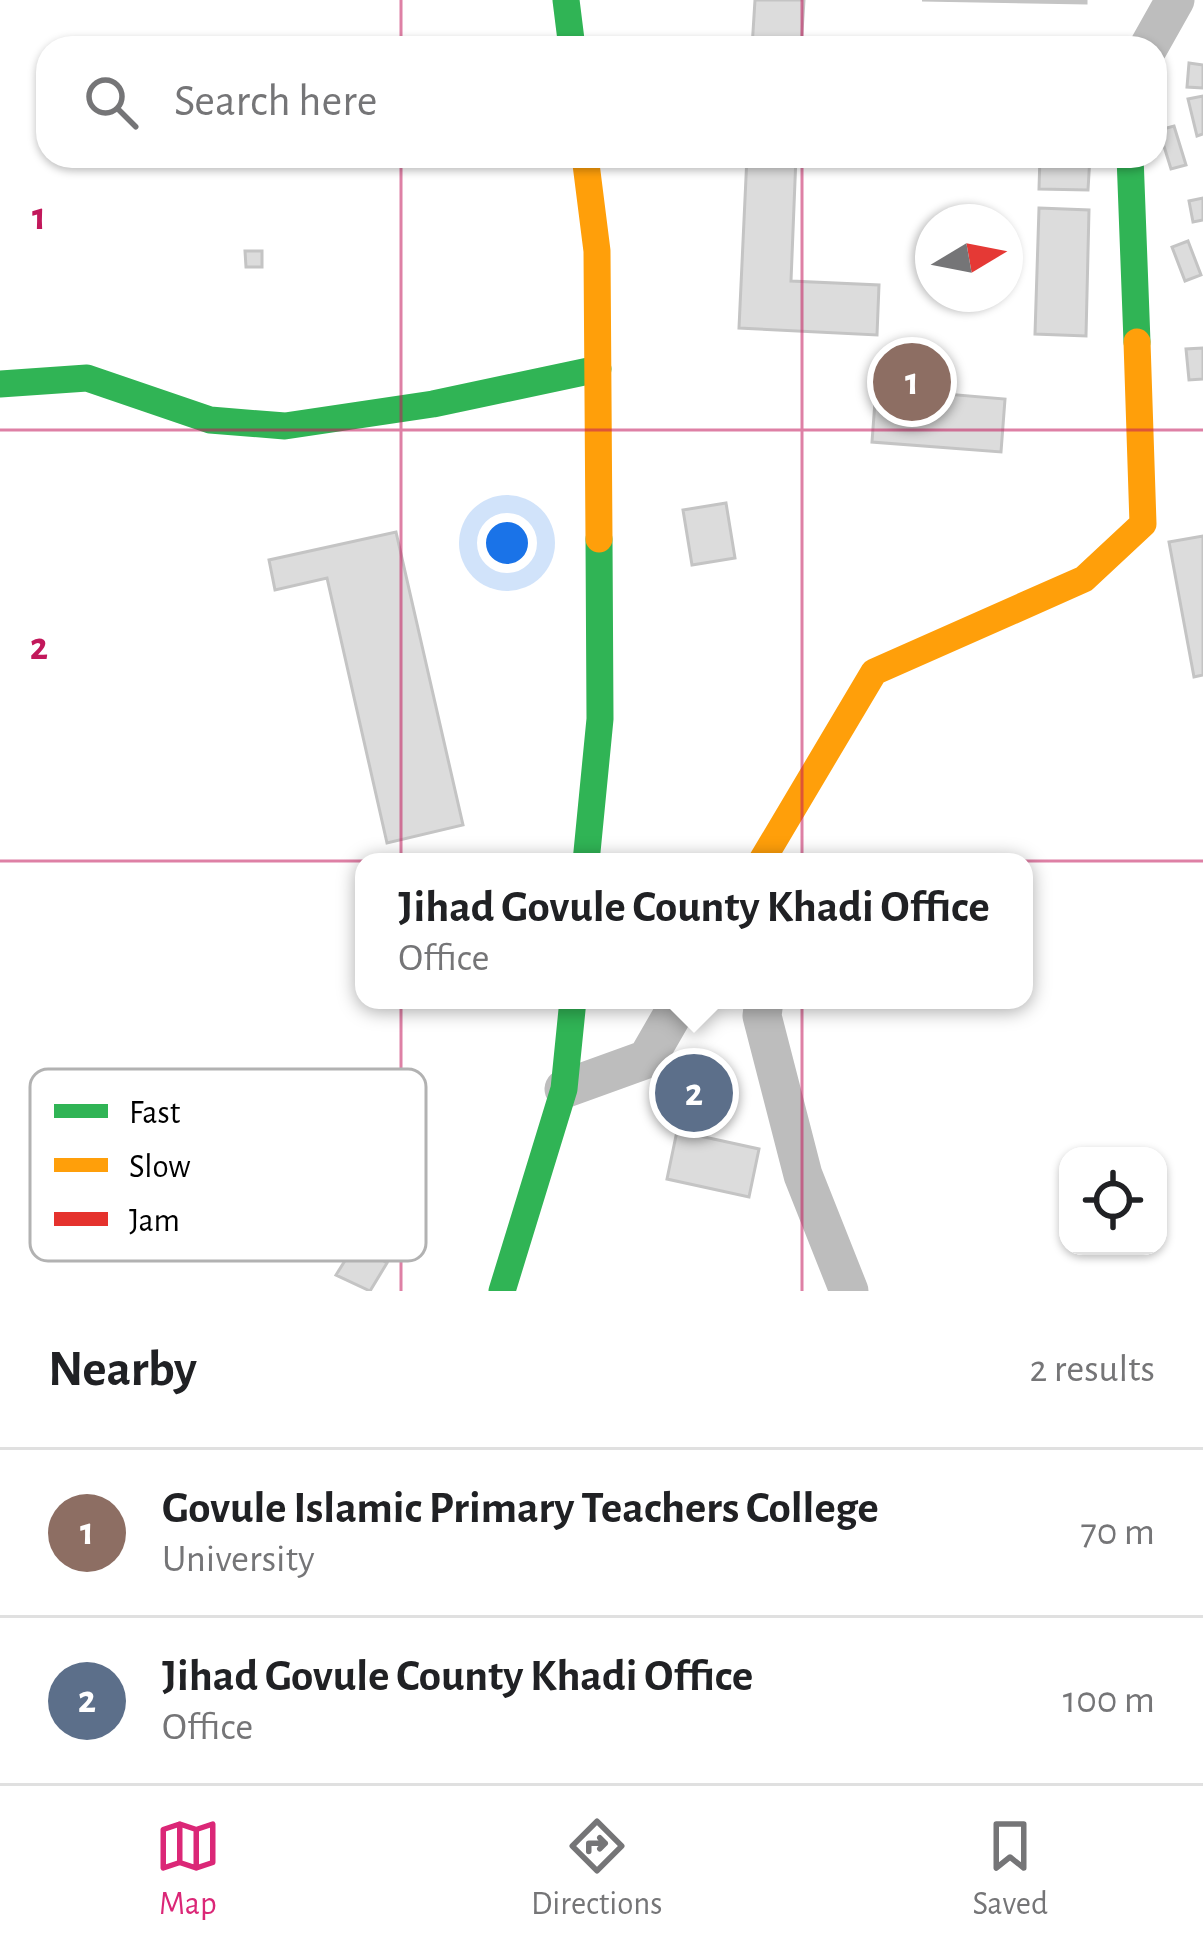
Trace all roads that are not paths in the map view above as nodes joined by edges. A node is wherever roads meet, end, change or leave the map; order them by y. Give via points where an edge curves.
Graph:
1 (566, 0) edge
2 (1175, 0) edge
3 (570, 36) edge
4 (1155, 36) edge
5 (587, 168) edge
6 (1130, 168) edge
7 (598, 369) junction
8 (0, 384) edge
9 (786, 819) junction
10 (587, 853) edge
11 (766, 853) edge
12 (782, 853) edge
13 (572, 1009) edge
14 (676, 1009) edge
15 (763, 1009) edge
16 (564, 1088) junction
17 (502, 1291) edge
18 (849, 1291) edge

1 - 3 street
2 - 4 street
5 - 7 street
6 - 9 street via 1143,524 1084,579 874,672
7 - 8 street via 285,426 210,420 87,377
7 - 10 street via 600,719
9 - 11 street
9 - 12 street
13 - 16 street
14 - 16 street via 647,1059
15 - 18 street via 803,1175
16 - 17 street

